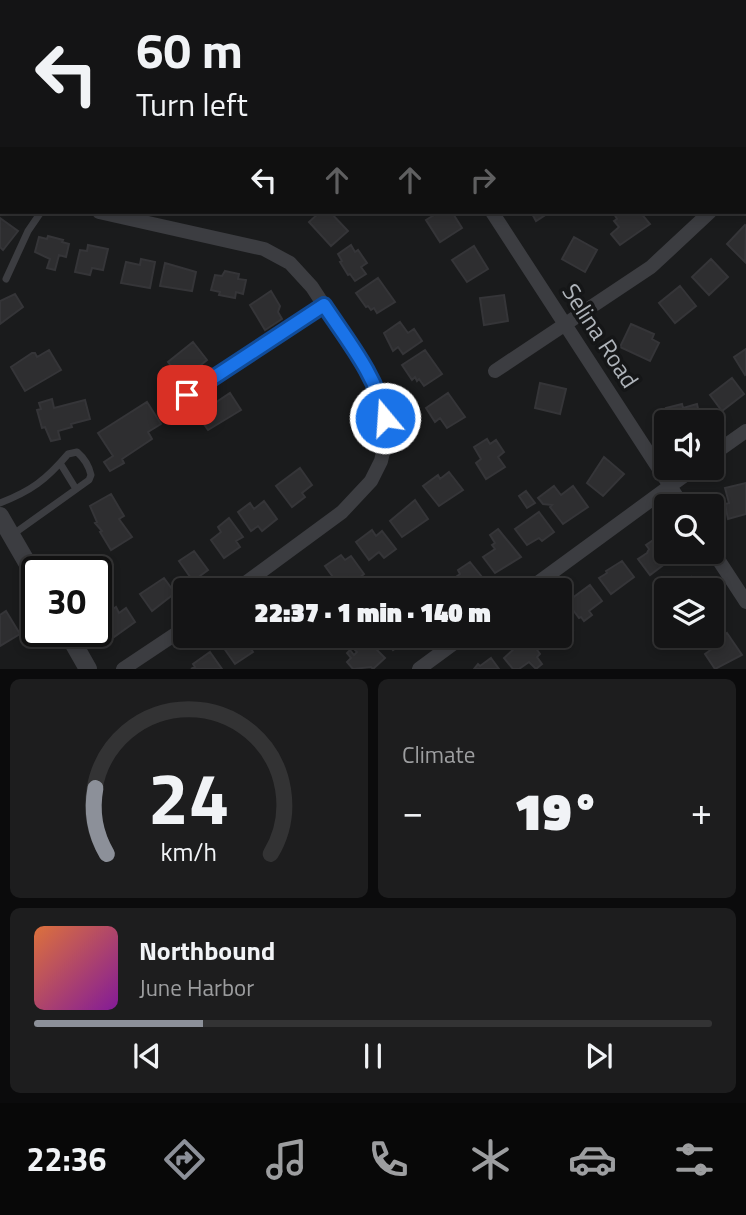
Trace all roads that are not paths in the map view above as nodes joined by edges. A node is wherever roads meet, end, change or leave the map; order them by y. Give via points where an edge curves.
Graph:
1 (40, 214) edge
2 (108, 214) edge
3 (493, 214) edge
4 (708, 214) edge
5 (6, 279) dead end
6 (324, 305) junction
7 (565, 326) junction
8 (495, 371) dead end
9 (187, 395) dead end
10 (746, 431) edge
11 (724, 447) edge
12 (60, 463) junction
13 (678, 480) edge
14 (670, 486) junction
15 (76, 489) junction
16 (675, 494) edge
17 (0, 503) edge
18 (4, 526) edge
19 (22, 556) edge
20 (721, 564) edge
21 (252, 578) edge
22 (544, 578) edge
23 (746, 602) edge
24 (173, 636) edge
25 (76, 647) edge
26 (448, 648) edge
27 (88, 669) edge
28 (123, 669) edge
29 (419, 669) edge

1 - 5 lane
2 - 6 street via 264,249 290,263
3 - 7 street, Selina Road
4 - 7 street via 651,267
6 - 9 lane
6 - 21 street via 381,398 386,439 381,461 359,497
7 - 8 street
7 - 14 street, Selina Road
10 - 11 street
12 - 15 lane
12 - 15 lane via 68,454 77,452 82,457 91,475
12 - 17 lane via 27,492
13 - 14 street
14 - 16 street, Selina Road
14 - 22 street
15 - 18 lane
18 - 19 street
20 - 23 street
24 - 28 street
25 - 27 street
26 - 29 street

